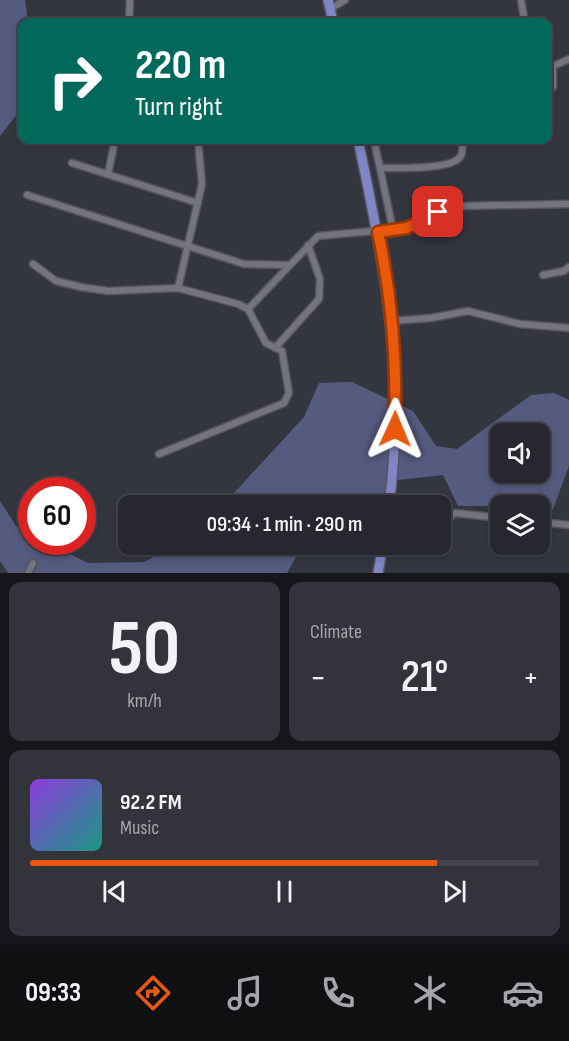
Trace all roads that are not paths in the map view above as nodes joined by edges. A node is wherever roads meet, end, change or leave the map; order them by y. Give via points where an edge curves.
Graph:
1 (130, 0) edge
2 (345, 0) edge
3 (521, 0) edge
4 (329, 4) edge
5 (129, 18) edge
6 (524, 18) dead end
7 (569, 59) edge
8 (552, 88) edge
9 (114, 144) edge
10 (198, 144) edge
11 (359, 144) edge
12 (375, 144) edge
13 (463, 144) edge
14 (72, 163) dead end
15 (381, 168) junction
16 (108, 174) junction
17 (27, 195) dead end
18 (198, 203) junction
19 (569, 204) edge
20 (393, 230) junction
21 (378, 232) junction
22 (308, 245) junction
23 (188, 248) junction
24 (33, 264) dead end
25 (288, 265) junction
26 (569, 267) edge
27 (543, 275) dead end
28 (178, 288) junction
29 (248, 309) junction
30 (391, 321) junction
31 (569, 328) edge
32 (275, 348) junction
33 (159, 454) dead end
34 (390, 495) edge
35 (451, 516) edge
36 (490, 517) edge
37 (550, 523) edge
38 (569, 525) edge
39 (381, 555) edge
40 (33, 563) dead end
41 (27, 573) edge
42 (378, 573) edge

1 - 5 street
2 - 4 street
3 - 6 street
7 - 8 street via 553,66
9 - 16 street
10 - 18 street via 202,184
11 - 21 main road
12 - 15 street
13 - 15 street via 457,160 424,168
14 - 16 street
15 - 20 street
16 - 18 street
17 - 23 street
18 - 23 street
19 - 20 street via 446,208 418,224
20 - 21 street
21 - 22 street via 326,234
21 - 30 main road
22 - 25 street
22 - 32 street via 320,279 319,299
23 - 25 street via 244,264
23 - 28 street
24 - 28 street via 56,280 81,287 108,291
25 - 29 street
26 - 27 street
28 - 29 street
29 - 32 street via 261,337
30 - 31 street via 468,311 520,324
30 - 34 main road via 396,386
32 - 33 street via 284,355 289,393 284,403
35 - 36 street via 455,513
37 - 38 street
39 - 42 main road
40 - 41 street

